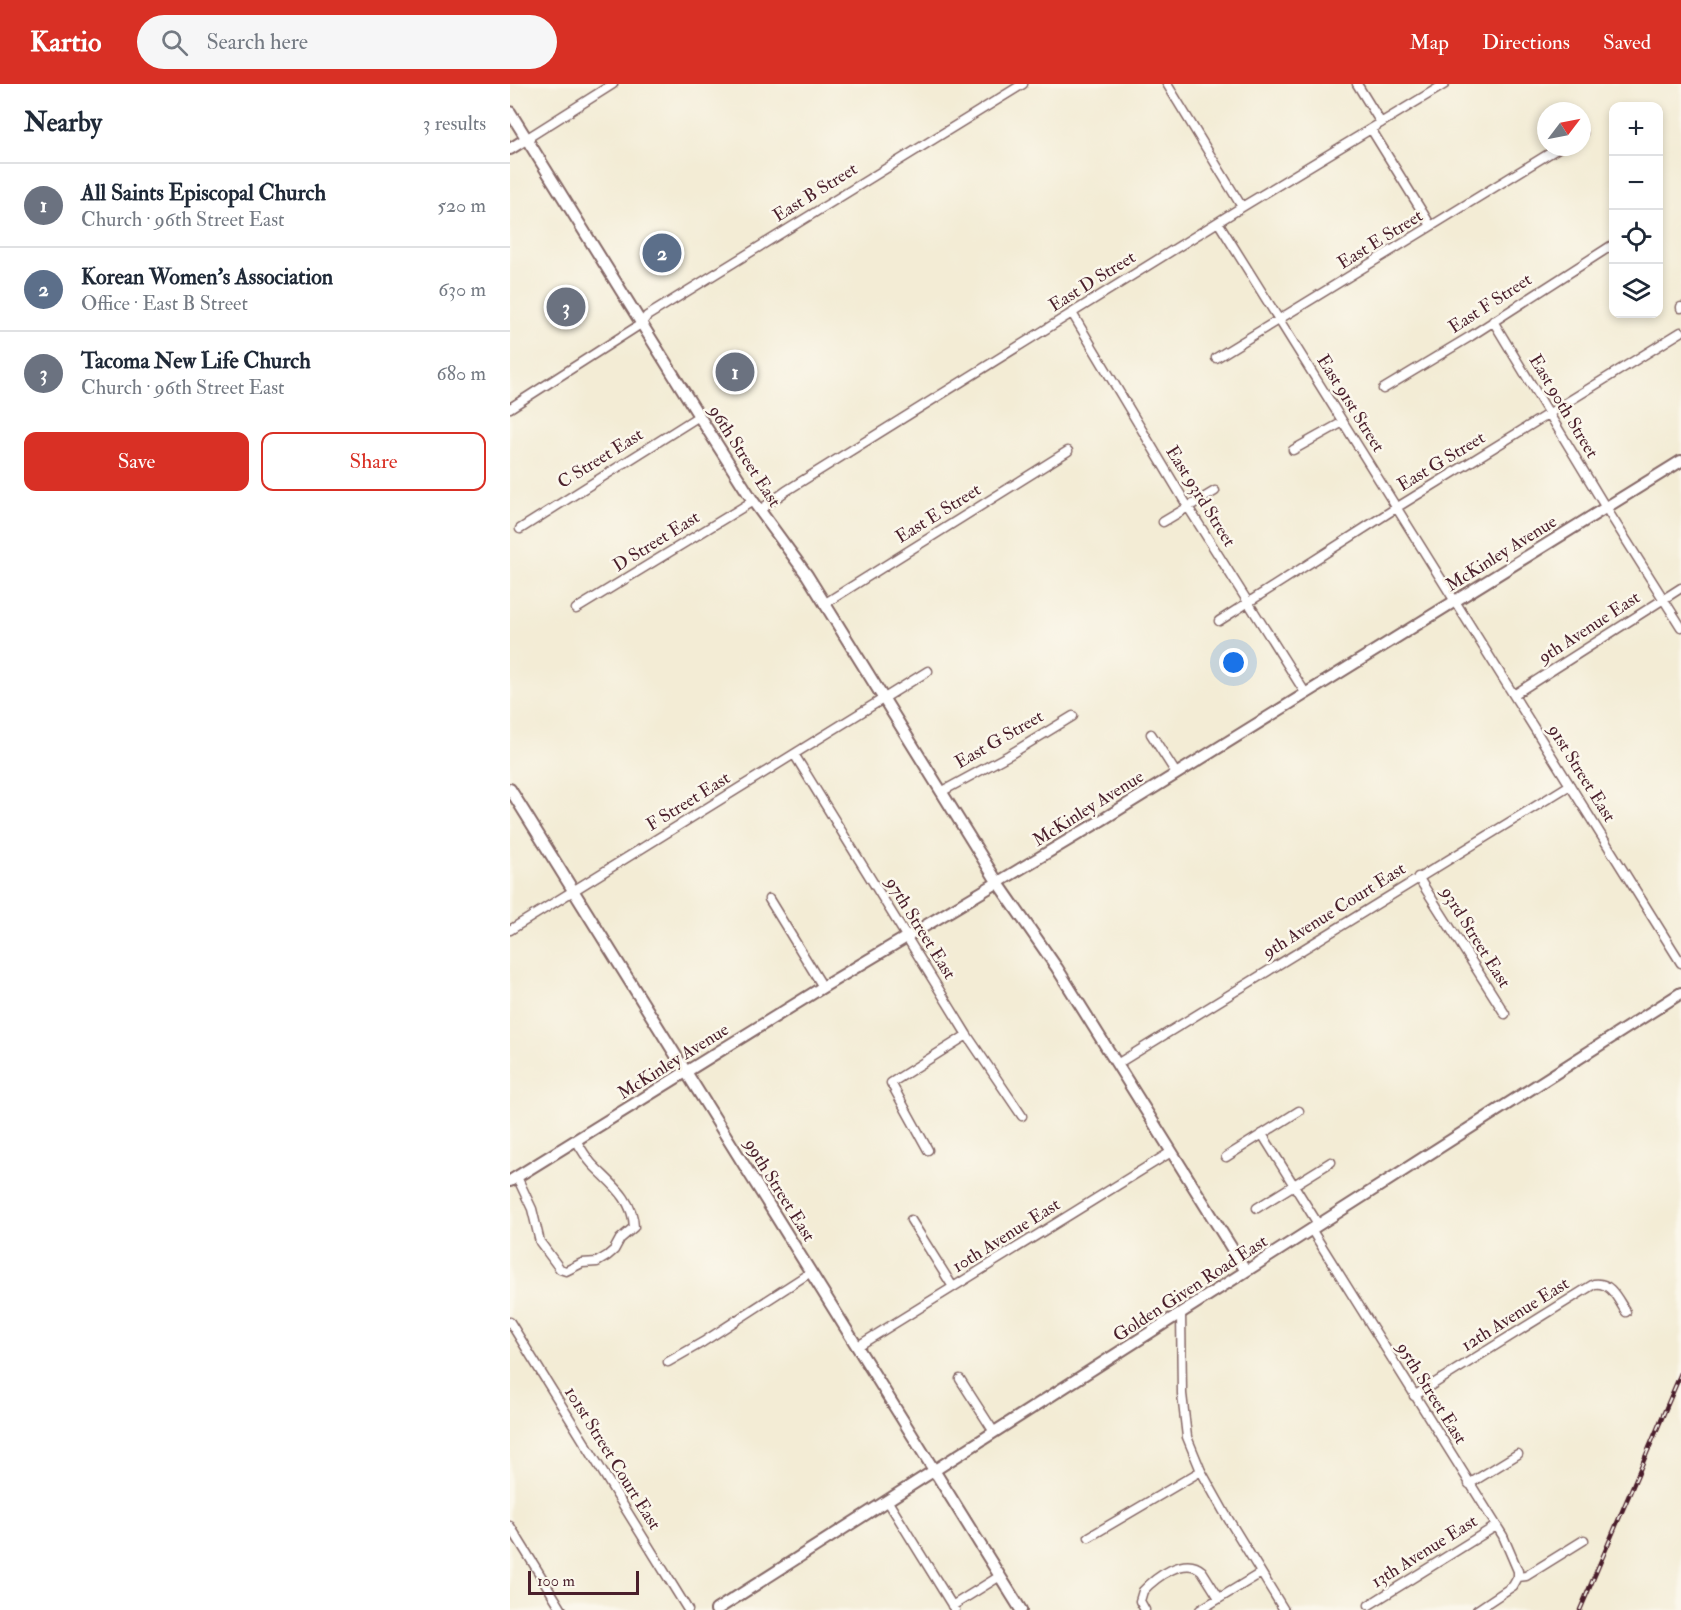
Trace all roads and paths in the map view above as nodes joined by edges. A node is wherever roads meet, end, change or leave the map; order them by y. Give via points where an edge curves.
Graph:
1 (613, 84) edge
2 (1167, 84) edge
3 (1358, 84) edge
4 (1445, 84) edge
5 (1017, 86) edge
6 (510, 112) edge
7 (1382, 123) junction
8 (1371, 129) junction
9 (526, 139) junction
10 (510, 149) edge
11 (1545, 156) edge
12 (1242, 207) junction
13 (1218, 222) junction
14 (1431, 226) junction
15 (1609, 246) edge
16 (1072, 313) junction
17 (1280, 320) junction
18 (1494, 321) junction
19 (641, 324) junction
20 (1681, 332) edge
21 (1216, 358) dead end
22 (1383, 389) dead end
23 (510, 408) edge
24 (1551, 414) junction
25 (699, 416) junction
26 (1343, 422) junction
27 (1293, 450) dead end
28 (1068, 451) dead end
29 (1681, 461) edge
30 (1215, 491) dead end
31 (757, 506) junction
32 (1188, 507) junction
33 (1396, 508) junction
34 (1606, 508) junction
35 (1163, 522) dead end
36 (520, 529) dead end
37 (1681, 588) edge
38 (1664, 599) junction
39 (1456, 601) junction
40 (1247, 602) junction
41 (824, 604) junction
42 (576, 609) dead end
43 (1219, 621) dead end
44 (1681, 627) edge
45 (928, 671) dead end
46 (1306, 694) junction
47 (1515, 694) junction
48 (884, 699) junction
49 (1073, 716) dead end
50 (1151, 734) dead end
51 (794, 754) junction
52 (1176, 772) junction
53 (1570, 785) junction
54 (510, 789) edge
55 (941, 792) junction
56 (1419, 878) junction
57 (998, 883) junction
58 (573, 890) junction
59 (769, 899) dead end
60 (510, 930) edge
61 (907, 937) junction
62 (1681, 963) edge
63 (824, 987) junction
64 (1681, 993) edge
65 (1505, 1014) dead end
66 (967, 1035) junction
67 (1117, 1064) junction
68 (686, 1072) junction
69 (1299, 1110) dead end
70 (1022, 1116) dead end
71 (1262, 1134) junction
72 (576, 1140) junction
73 (928, 1150) dead end
74 (1171, 1152) junction
75 (1226, 1157) dead end
76 (1331, 1162) dead end
77 (514, 1179) edge
78 (1294, 1185) junction
79 (1257, 1208) dead end
80 (911, 1220) dead end
81 (1315, 1226) junction
82 (1246, 1271) junction
83 (811, 1272) junction
84 (953, 1287) junction
85 (1626, 1312) dead end
86 (1181, 1313) junction
87 (510, 1322) edge
88 (858, 1346) junction
89 (668, 1362) dead end
90 (960, 1379) dead end
91 (1414, 1396) junction
92 (994, 1432) junction
93 (1518, 1454) dead end
94 (934, 1470) junction
95 (1201, 1471) junction
96 (1469, 1484) junction
97 (887, 1500) junction
98 (510, 1526) edge
99 (1496, 1526) junction
100 (1089, 1537) dead end
101 (1584, 1540) dead end
102 (1261, 1572) junction
103 (1000, 1576) junction
104 (1518, 1577) junction
105 (1219, 1598) junction
106 (1369, 1605) dead end
107 (953, 1608) edge
108 (562, 1610) edge
109 (688, 1610) edge
110 (716, 1610) edge
111 (1021, 1610) edge
112 (1145, 1610) edge
113 (1200, 1610) edge
114 (1284, 1610) edge
115 (1477, 1610) edge

1 - 9 street
2 - 12 street
3 - 7 street
4 - 7 street, East D Street
5 - 19 street, East B Street via 677,297
6 - 9 street, 96th Street East
7 - 8 street, East D Street
8 - 12 street, East D Street
8 - 14 street
9 - 10 street
9 - 19 street, 96th Street East
11 - 14 street, East E Street
12 - 13 street, East D Street
13 - 16 street, East D Street
13 - 17 street, East 91st Street
14 - 17 street, East E Street
15 - 18 street, East F Street
16 - 31 street, East D Street
16 - 32 street, East 93rd Street
17 - 21 street, East E Street
17 - 26 street, East 91st Street
18 - 22 street, East F Street
18 - 24 street, East 90th Street
19 - 23 street, East B Street
19 - 25 street, 96th Street East
20 - 24 street, East G Street
24 - 33 street, East G Street
24 - 34 street, East 90th Street
25 - 31 street, 96th Street East
25 - 36 street, C Street East
26 - 27 street
26 - 33 street, East 91st Street
28 - 41 street, East E Street
29 - 34 street, McKinley Avenue
30 - 32 street
31 - 41 street, 96th Street East
31 - 42 street, D Street East
32 - 35 street
32 - 40 street, East 93rd Street
33 - 39 street, East 91st Street
33 - 40 street, East G Street
34 - 38 street, East 90th Street
34 - 39 street, McKinley Avenue
37 - 38 street, 9th Avenue East
38 - 44 street, East 90th Street
38 - 47 street, 9th Avenue East
39 - 46 street, McKinley Avenue
39 - 47 street, 91st Street East
40 - 43 street, East G Street
40 - 46 street, East 93rd Street
41 - 48 street, 96th Street East
45 - 48 street
46 - 52 street, McKinley Avenue
47 - 53 street, 91st Street East
48 - 51 street, F Street East
48 - 55 street, 96th Street East
49 - 55 street, East G Street
50 - 52 street
51 - 58 street, F Street East
51 - 61 street, 97th Street East
52 - 57 street, McKinley Avenue
53 - 56 street, 9th Avenue Court East
53 - 62 street, 91st Street East
54 - 58 street, 99th Street East
55 - 57 street, 96th Street East
56 - 65 street, 93rd Street East
56 - 67 street, 9th Avenue Court East
57 - 61 street, McKinley Avenue
57 - 67 street, 96th Street East
58 - 60 street, F Street East
58 - 68 street, 99th Street East
59 - 63 street
61 - 63 street, McKinley Avenue
61 - 66 street, 97th Street East
63 - 68 street, McKinley Avenue
64 - 81 street, Golden Given Road East
66 - 70 street, 97th Street East
66 - 73 street via 891,1083
67 - 74 street, 96th Street East
68 - 72 street, McKinley Avenue
68 - 83 street, 99th Street East
69 - 71 street
71 - 75 street
71 - 78 street, 95th Street East
72 - 77 street, McKinley Avenue
72 - 77 street via 591,1162 620,1190 632,1212 634,1227 607,1256 566,1271 560,1269 540,1242 532,1209
74 - 82 street
74 - 84 street, 10th Avenue East
76 - 78 street
78 - 79 street
78 - 81 street, 95th Street East
80 - 84 street
81 - 82 street, Golden Given Road East
81 - 91 street, 95th Street East
82 - 86 street, Golden Given Road East
83 - 88 street, 99th Street East
83 - 89 street
84 - 88 street, 10th Avenue East
85 - 91 street, 12th Avenue East via 1610,1288 1594,1284
86 - 92 street, Golden Given Road East
86 - 95 street via 1183,1414 1187,1437
87 - 109 street, 101st Street Court East
88 - 94 street, 99th Street East
90 - 92 street
91 - 96 street, 95th Street East
92 - 94 street, Golden Given Road East
93 - 96 street, 13th Avenue East
94 - 97 street, Golden Given Road East
94 - 103 street, 99th Street East
95 - 100 street
95 - 102 street
96 - 99 street, 95th Street East
97 - 107 street
97 - 110 street, Golden Given Road East
98 - 108 street
99 - 104 street, 95th Street East
99 - 106 street, 13th Avenue East
101 - 104 street via 1526,1576
102 - 105 street
102 - 114 street
103 - 107 street
103 - 111 street, 99th Street East
104 - 115 street via 1513,1586
105 - 112 street via 1196,1566 1179,1566 1148,1586 1140,1601
105 - 113 street

